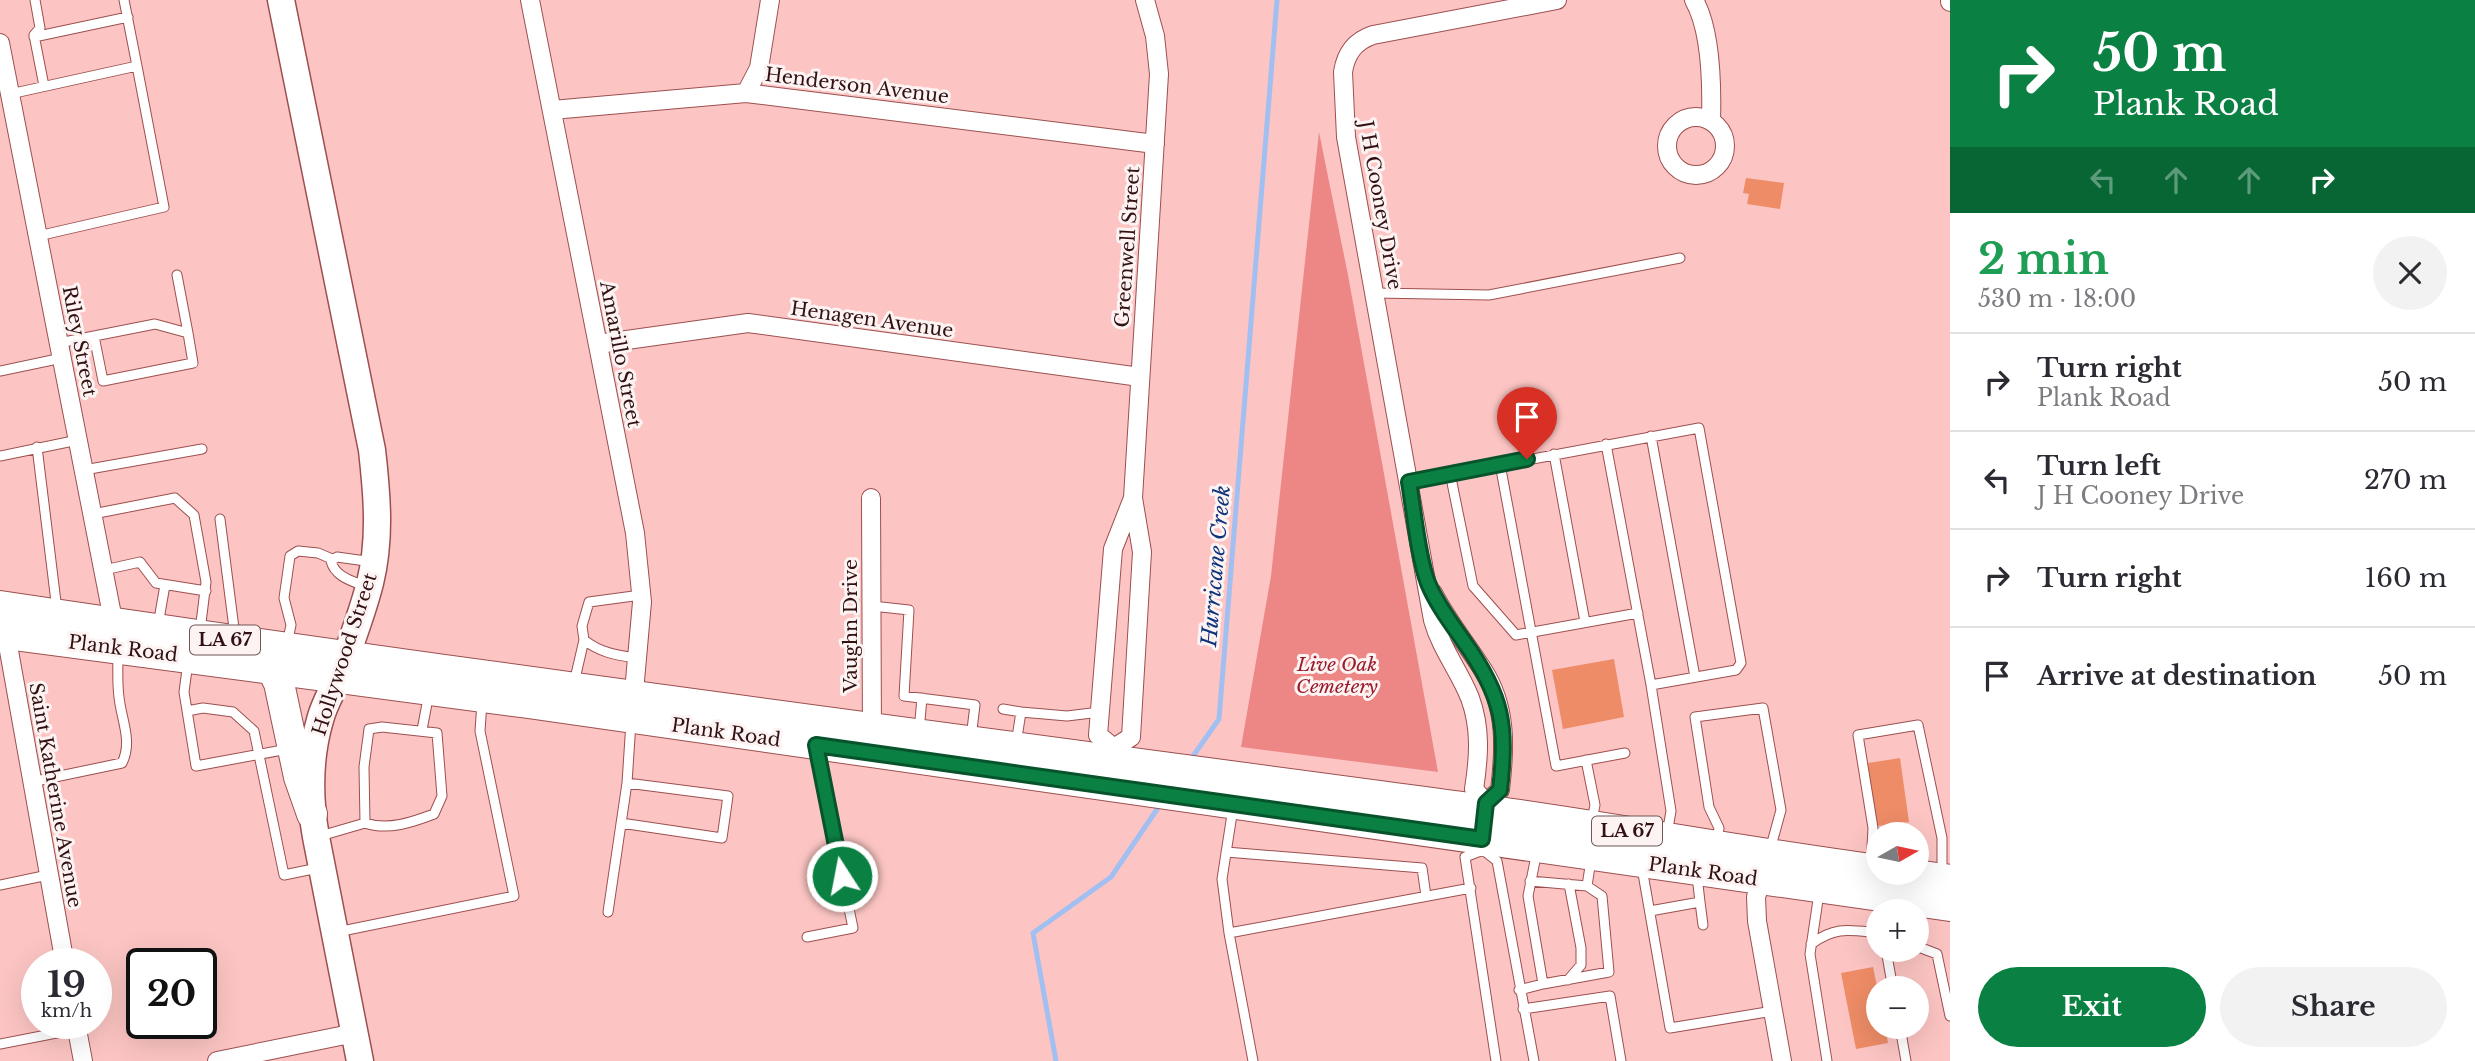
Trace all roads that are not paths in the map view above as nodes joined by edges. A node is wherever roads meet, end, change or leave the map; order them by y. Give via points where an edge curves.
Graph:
1 (34, 0) edge
2 (124, 0) edge
3 (281, 0) edge
4 (530, 0) edge
5 (770, 0) edge
6 (1145, 0) edge
7 (1557, 0) edge
8 (1694, 0) edge
9 (128, 17) junction
10 (34, 37) junction
11 (0, 43) edge
12 (2, 62) edge
13 (137, 66) junction
14 (44, 86) junction
15 (746, 93) junction
16 (10, 94) junction
17 (552, 110) junction
18 (1711, 121) dead end
19 (1155, 144) junction
20 (38, 236) junction
21 (1680, 258) dead end
22 (177, 275) dead end
23 (1375, 293) junction
24 (188, 333) junction
25 (94, 336) junction
26 (598, 344) junction
27 (61, 350) junction
28 (0, 371) edge
29 (1140, 377) junction
30 (1651, 436) junction
31 (78, 440) junction
32 (1606, 444) junction
33 (37, 447) junction
34 (202, 449) dead end
35 (1554, 454) junction
36 (0, 456) edge
37 (1500, 464) junction
38 (84, 470) junction
39 (1450, 473) junction
40 (1409, 482) junction
41 (871, 498) dead end
42 (1133, 498) junction
43 (93, 514) junction
44 (220, 519) dead end
45 (332, 559) junction
46 (374, 562) junction
47 (104, 570) junction
48 (1427, 580) junction
49 (165, 585) junction
50 (368, 588) junction
51 (206, 591) junction
52 (641, 595) junction
53 (872, 606) junction
54 (1638, 613) junction
55 (58, 615) junction
56 (1585, 622) junction
57 (2, 624) edge
58 (157, 630) junction
59 (1531, 632) junction
60 (116, 635) junction
61 (584, 640) junction
62 (235, 641) junction
63 (194, 646) junction
64 (277, 658) junction
65 (636, 658) junction
66 (342, 667) junction
67 (1695, 677) junction
68 (1651, 685) junction
69 (573, 687) junction
70 (429, 690) junction
71 (482, 697) junction
72 (922, 698) junction
73 (632, 708) junction
74 (1003, 709) dead end
75 (187, 711) junction
76 (1020, 712) junction
77 (1100, 712) junction
78 (422, 730) junction
79 (918, 736) junction
80 (872, 741) junction
81 (971, 743) junction
82 (816, 745) junction
83 (293, 747) junction
84 (1016, 749) junction
85 (1625, 753) dead end
86 (261, 754) junction
87 (1586, 760) junction
88 (1112, 766) junction
89 (31, 782) junction
90 (627, 783) junction
91 (1221, 794) junction
92 (1872, 822) edge
93 (365, 823) junction
94 (621, 823) junction
95 (1591, 825) junction
96 (314, 826) junction
97 (1484, 826) junction
98 (1666, 838) junction
99 (1717, 846) junction
100 (1537, 848) junction
101 (1226, 852) junction
102 (1591, 855) junction
103 (1641, 862) junction
104 (322, 867) junction
105 (1765, 867) junction
106 (1696, 870) junction
107 (48, 875) junction
108 (1531, 881) junction
109 (1866, 881) edge
110 (1569, 884) junction
111 (1866, 884) edge
112 (0, 885) edge
113 (1587, 886) junction
114 (1922, 886) edge
115 (1471, 888) junction
116 (1819, 888) junction
117 (1947, 888) edge
118 (1426, 896) junction
119 (1700, 901) junction
120 (1650, 911) junction
121 (608, 912) dead end
122 (1703, 925) dead end
123 (335, 932) junction
124 (1866, 932) edge
125 (1229, 933) junction
126 (807, 937) dead end
127 (1811, 944) junction
128 (62, 948) edge
129 (1929, 951) edge
130 (1568, 980) junction
131 (1543, 984) junction
132 (1519, 990) junction
133 (1523, 1009) junction
134 (1773, 1011) junction
135 (1950, 1016) edge
136 (355, 1033) junction
137 (21, 1039) edge
138 (79, 1039) edge
139 (1902, 1039) edge
140 (0, 1044) edge
141 (83, 1061) edge
142 (217, 1061) edge
143 (360, 1061) edge
144 (1253, 1061) edge
145 (1496, 1061) edge
146 (1534, 1061) edge
147 (1621, 1061) edge
148 (1782, 1061) edge
149 (1827, 1061) edge
150 (1906, 1061) edge

1 - 10 lane via 40,28
2 - 9 lane
3 - 46 street, Hollywood Street via 372,450 378,523
4 - 17 street, Amarillo Street
5 - 15 street via 759,68
6 - 19 street, Greenwell Street via 1159,74
7 - 23 street, J H Cooney Drive via 1373,35 1347,54 1342,89 1346,137
8 - 18 street via 1712,86
9 - 10 lane
9 - 13 lane
10 - 14 lane
11 - 12 street, Riley Street
12 - 16 street, Riley Street
13 - 14 lane
13 - 20 lane via 164,207
14 - 16 lane
15 - 17 street, Henderson Avenue
15 - 19 street, Henderson Avenue
16 - 20 street, Riley Street
17 - 26 street, Amarillo Street
19 - 29 street, Greenwell Street
20 - 27 street, Riley Street
21 - 23 lane via 1489,295
22 - 24 lane
23 - 40 street, J H Cooney Drive
24 - 25 lane via 155,324
24 - 25 lane via 193,363 103,381
25 - 27 lane
26 - 29 street, Henagen Avenue via 748,323
26 - 52 street, Amarillo Street via 635,533
27 - 28 lane
27 - 31 street, Riley Street
29 - 42 street, Greenwell Street
30 - 32 lane
30 - 67 lane
30 - 67 lane via 1695,428 1701,432 1741,663 1736,670
31 - 33 lane
31 - 38 street, Riley Street
32 - 35 lane
32 - 54 lane
33 - 36 lane
33 - 55 lane
34 - 38 lane
35 - 37 lane
35 - 56 lane
37 - 39 lane
37 - 59 lane
38 - 43 street, Riley Street
39 - 40 lane
39 - 59 lane via 1473,586 1516,635
40 - 48 street, J H Cooney Drive
41 - 53 street, Vaughn Drive
42 - 77 street, Greenwell Street via 1113,550
42 - 88 street, Greenwell Street via 1142,552 1131,737
43 - 47 street, Riley Street
43 - 51 lane via 174,498 194,515
44 - 62 lane
45 - 46 lane
45 - 50 lane via 342,578
45 - 64 lane via 298,551 290,556 284,598 290,625
46 - 50 street, Hollywood Street
47 - 49 lane via 140,562 156,583
47 - 60 street, Riley Street
48 - 97 street, J H Cooney Drive via 1438,638 1472,706 1479,746 1475,789
48 - 97 street, J H Cooney Drive via 1485,672 1500,708 1505,748 1500,790
49 - 51 lane
49 - 58 lane
50 - 66 street, Hollywood Street
51 - 63 lane
52 - 61 lane via 589,602 582,626
52 - 65 street, Amarillo Street
53 - 72 lane via 909,610 904,696
53 - 80 street, Vaughn Drive
54 - 56 lane
54 - 68 lane
55 - 57 main road, Plank Road / LA 67
55 - 60 main road, Plank Road / LA 67
56 - 59 lane
57 - 60 main road, Plank Road / LA 67
57 - 89 street, Saint Katherine Avenue
58 - 60 main road, Plank Road / LA 67
58 - 63 main road, Plank Road / LA 67
59 - 87 lane via 1556,766
60 - 63 main road, Plank Road / LA 67
60 - 89 lane via 119,697 127,737 122,763
61 - 65 lane via 604,653
61 - 69 lane
62 - 63 main road, Plank Road / LA 67
62 - 64 main road, Plank Road / LA 67
63 - 64 main road, Plank Road / LA 67
63 - 75 lane via 184,692
64 - 66 main road, Plank Road / LA 67
64 - 83 main road via 273,671
65 - 73 street, Amarillo Street
66 - 69 main road, Plank Road / LA 67
66 - 70 main road, Plank Road / LA 67
66 - 96 street, Hollywood Street via 314,746
67 - 68 lane
68 - 98 lane via 1671,811
69 - 73 main road, Plank Road / LA 67
70 - 71 main road, Plank Road / LA 67
70 - 78 lane
71 - 73 main road, Plank Road / LA 67
71 - 123 lane via 480,731 514,896
72 - 79 lane
72 - 81 lane via 975,705
73 - 80 main road, Plank Road / LA 67
73 - 82 main road, Plank Road / LA 67
73 - 90 lane
74 - 76 lane
75 - 86 lane via 233,712 254,731
75 - 86 lane via 196,766
76 - 77 lane via 1068,716
76 - 84 lane
77 - 88 street, Greenwell Street via 1098,735
78 - 93 lane via 369,729
78 - 93 lane via 437,733 442,796 434,814 377,827
79 - 80 main road, Plank Road / LA 67
79 - 81 main road, Plank Road / LA 67
80 - 82 main road, Plank Road / LA 67
80 - 88 main road, Plank Road / LA 67
81 - 84 main road, Plank Road / LA 67
82 - 126 lane via 853,928
83 - 86 lane
83 - 96 main road
84 - 88 main road, Plank Road / LA 67
85 - 87 lane
86 - 104 lane via 285,875
87 - 95 lane via 1595,805
88 - 91 main road, Plank Road / LA 67 via 1153,781
89 - 107 street, Saint Katherine Avenue
90 - 94 lane
90 - 94 lane via 728,796 722,838
91 - 97 main road, Plank Road / LA 67
91 - 101 lane
92 - 117 lane via 1858,735 1918,725 1942,838
93 - 96 lane
94 - 121 lane
95 - 97 main road, Plank Road / LA 67
95 - 98 main road, Plank Road / LA 67
96 - 104 street, Hollywood Street
97 - 100 main road, Plank Road / LA 67
97 - 115 lane via 1465,857
97 - 132 lane via 1497,861
98 - 99 main road, Plank Road / LA 67
99 - 105 main road, Plank Road / LA 67
99 - 105 lane via 1719,828 1709,807 1695,717 1763,708 1781,810
100 - 102 main road, Plank Road / LA 67
100 - 108 lane
101 - 118 lane via 1422,868
101 - 125 lane via 1222,879
102 - 103 main road, Plank Road / LA 67
102 - 113 lane
103 - 106 main road, Plank Road / LA 67
103 - 120 lane
104 - 123 street, Hollywood Street
105 - 106 main road, Plank Road / LA 67
105 - 109 main road, Plank Road / LA 67
105 - 116 main road, Plank Road / LA 67
105 - 134 street via 1756,897 1757,921
106 - 119 lane
107 - 112 lane
107 - 128 street, Saint Katherine Avenue
108 - 110 lane
108 - 131 lane via 1528,896
110 - 113 lane
110 - 130 lane via 1581,965
111 - 116 main road, Plank Road / LA 67
113 - 130 lane via 1602,896 1609,972
114 - 117 main road, Plank Road / LA 67
115 - 118 lane
115 - 145 lane
116 - 127 lane
118 - 125 lane
119 - 120 lane
119 - 122 lane
120 - 134 lane via 1670,1028
123 - 136 street, Hollywood Street
124 - 127 lane via 1838,929
125 - 144 lane
127 - 149 lane
129 - 135 lane via 1937,954
130 - 131 lane
131 - 132 lane
132 - 133 lane
133 - 146 lane
133 - 147 lane via 1610,996
134 - 148 street
136 - 142 street
136 - 143 street, Hollywood Street
137 - 140 lane
138 - 141 street
139 - 150 lane

